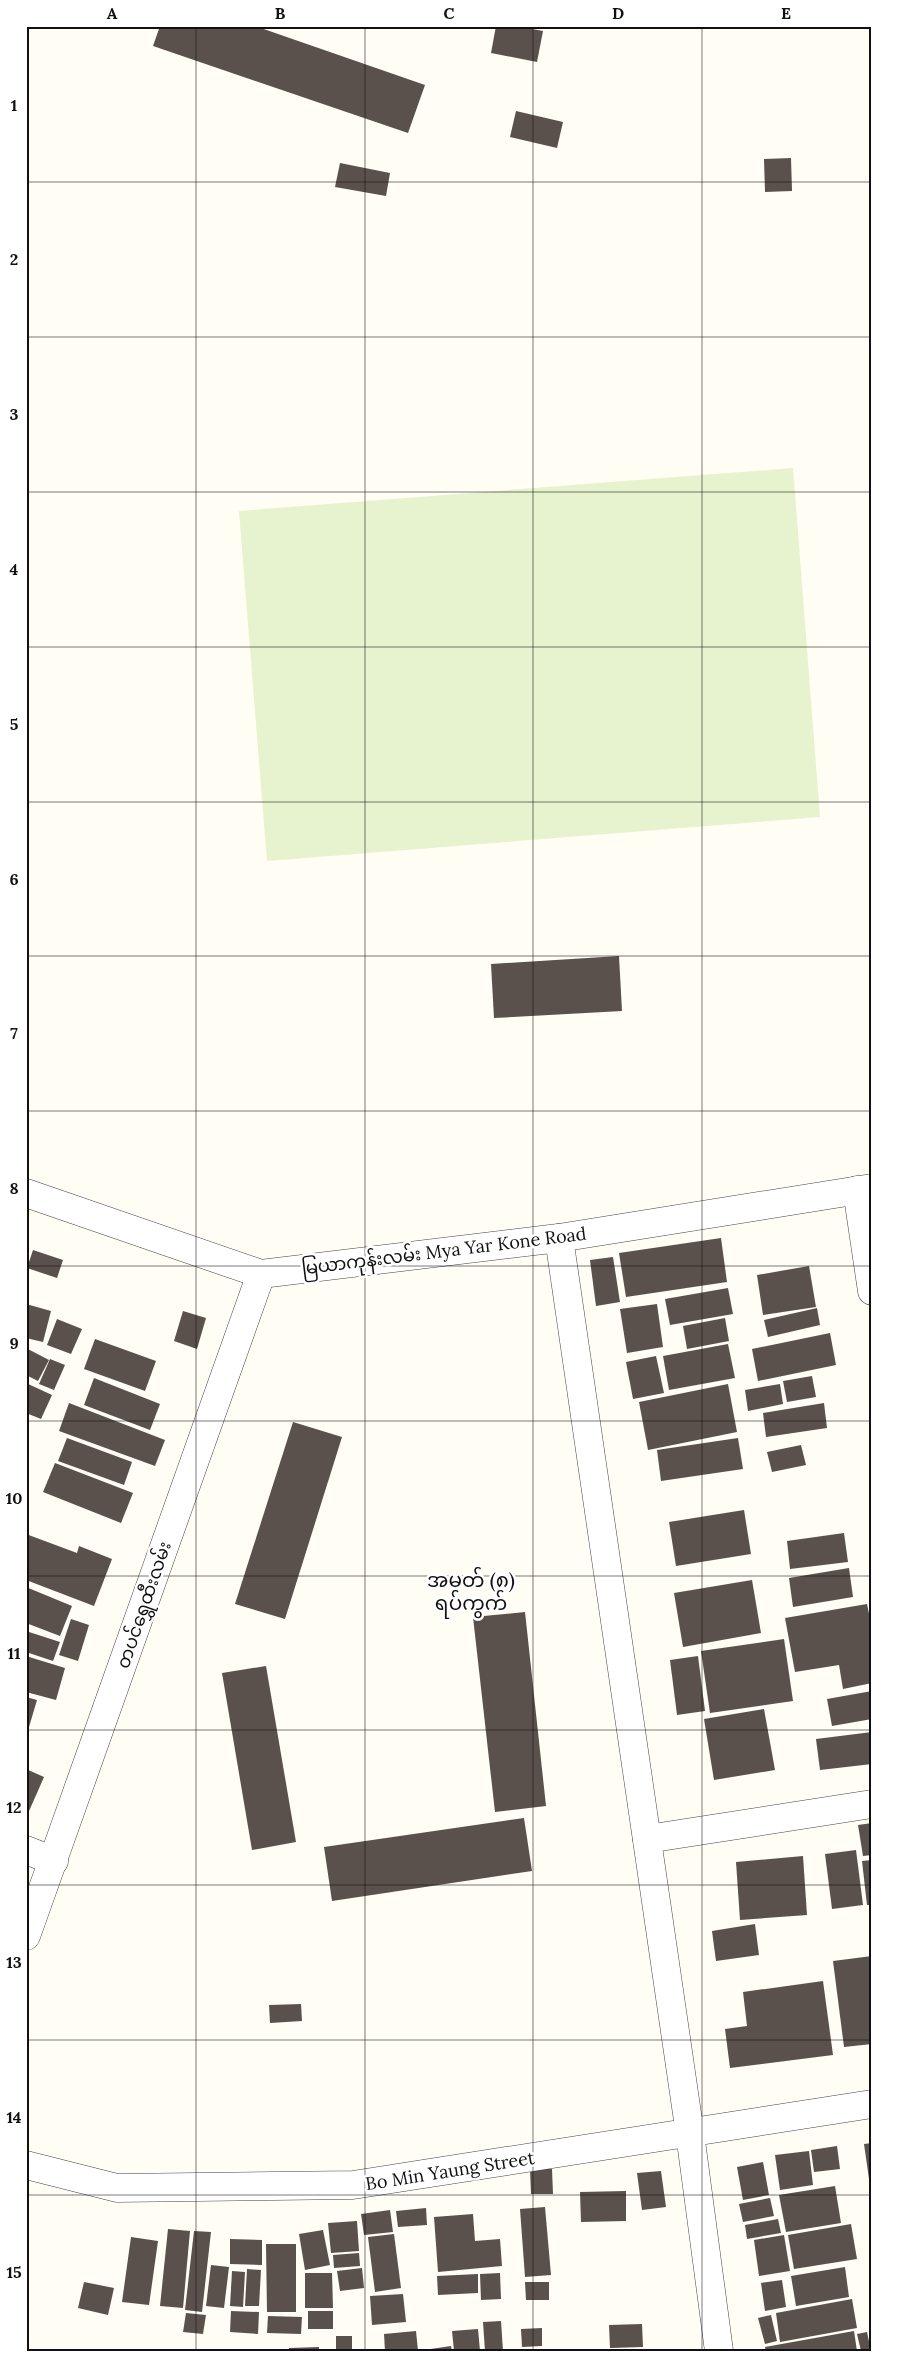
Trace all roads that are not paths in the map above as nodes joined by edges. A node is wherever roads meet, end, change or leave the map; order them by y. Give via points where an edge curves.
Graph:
1 (864, 1189) edge
2 (26, 1193) edge
3 (559, 1238) junction
4 (261, 1274) junction
5 (872, 1291) edge
6 (872, 1804) edge
7 (647, 1839) junction
8 (26, 1850) edge
9 (54, 1861) junction
10 (26, 1936) edge
11 (872, 2104) edge
12 (690, 2134) junction
13 (26, 2165) edge
14 (718, 2351) edge

1 - 3 street, မြယာကုန်းလမ်း Mya Yar Kone Road
1 - 5 street
2 - 4 street, မြယာကုန်းလမ်း Mya Yar Kone Road
3 - 4 street, မြယာကုန်းလမ်း Mya Yar Kone Road
3 - 7 street
4 - 9 street, တပင်ရွှေထီးလမ်း
6 - 7 street
7 - 12 street
8 - 9 street
9 - 10 street, တပင်ရွှေထီးလမ်း
11 - 12 street, Bo Min Yaung Street
12 - 13 street, Bo Min Yaung Street via 353,2185 117,2188
12 - 14 street

